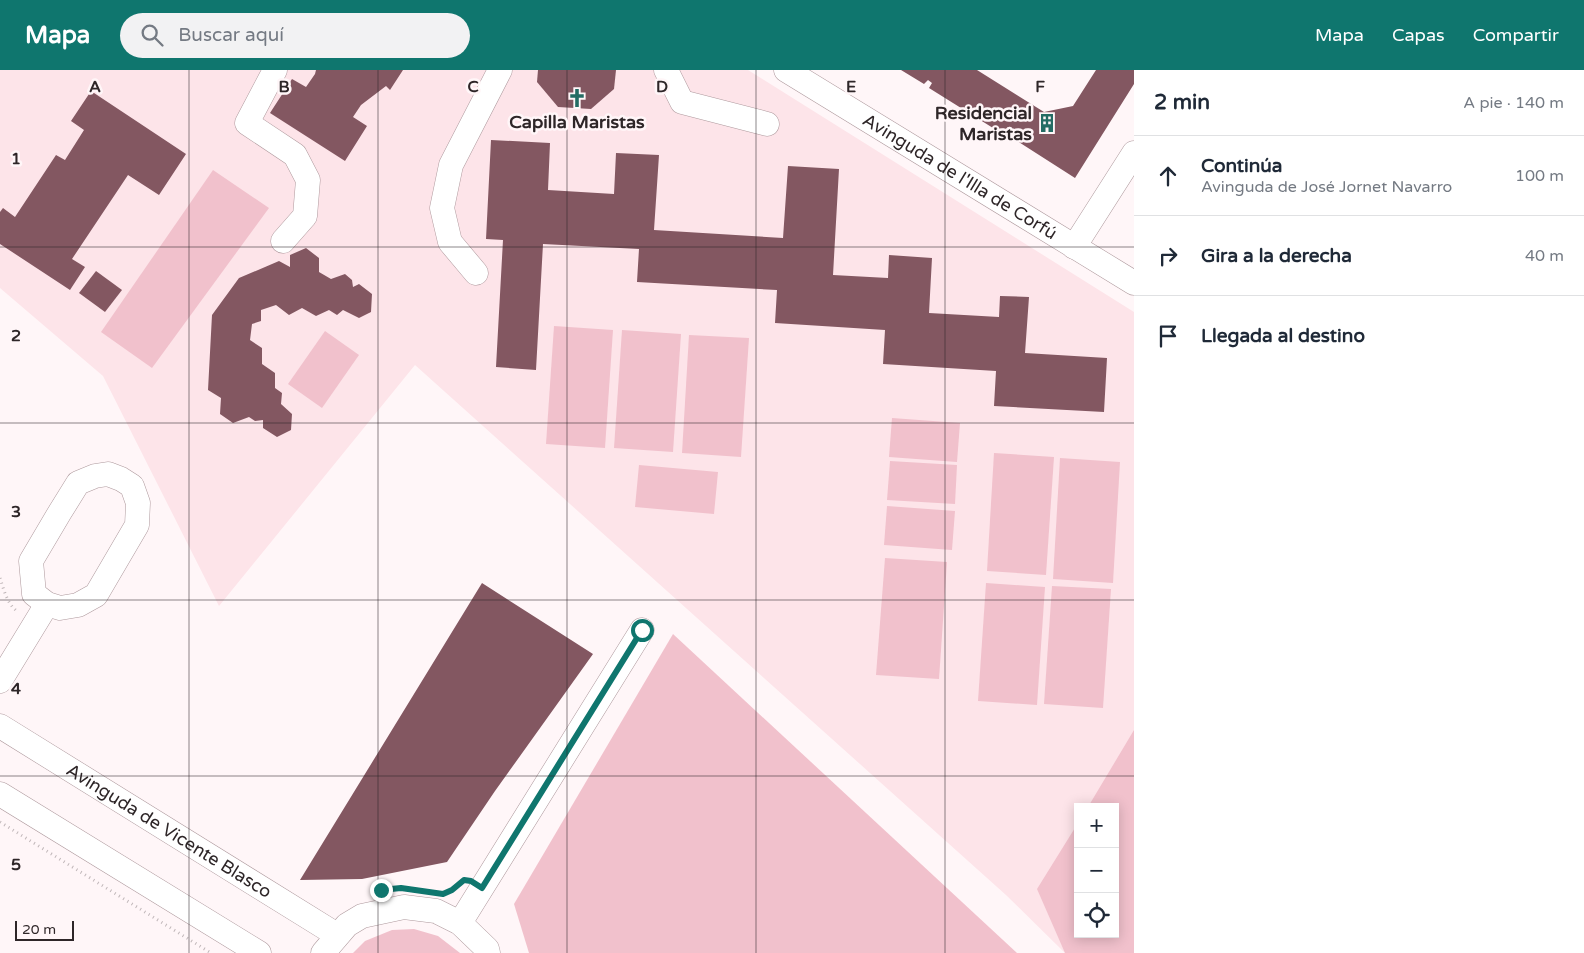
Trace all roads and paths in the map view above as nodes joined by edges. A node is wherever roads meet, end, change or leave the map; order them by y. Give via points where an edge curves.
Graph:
1 (275, 70) edge
2 (500, 70) edge
3 (666, 70) edge
4 (792, 71) edge
5 (767, 124) dead end
6 (1134, 153) edge
7 (284, 241) dead end
8 (1074, 247) junction
9 (476, 273) dead end
10 (1134, 283) edge
11 (47, 604) junction
12 (642, 630) dead end
13 (0, 680) edge
14 (0, 726) edge
15 (0, 794) edge
16 (0, 822) edge
17 (460, 924) junction
18 (330, 944) edge
19 (211, 953) edge
20 (259, 953) edge
21 (488, 953) edge

1 - 7 street via 247,123 294,155 308,180 305,216
2 - 9 street via 451,165 442,208 450,242
3 - 5 street via 682,102
4 - 8 street, Avinguda de l'Illa de Corfú
6 - 8 street
8 - 10 street, Avinguda de l'Illa de Corfú
11 - 11 street via 60,608 78,605 96,595 137,525 138,503 132,486 108,474 78,483 31,561 34,594
11 - 13 street
12 - 17 street
14 - 18 street, Avinguda de Vicente Blasco
15 - 20 street
16 - 19 path
17 - 18 street via 436,911 404,907 362,916 347,925
17 - 21 street

